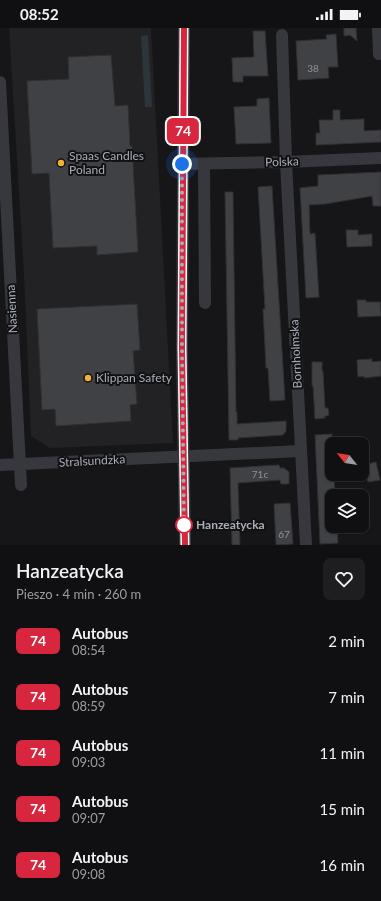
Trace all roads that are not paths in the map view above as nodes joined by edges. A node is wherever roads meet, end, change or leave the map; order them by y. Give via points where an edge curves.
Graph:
1 (184, 28) edge
2 (378, 28) edge
3 (282, 35) dead end
4 (379, 54) dead end
5 (0, 82) edge
6 (381, 158) edge
7 (286, 162) junction
8 (182, 164) junction
9 (204, 164) junction
10 (205, 303) dead end
11 (300, 451) junction
12 (184, 456) junction
13 (20, 464) junction
14 (0, 465) edge
15 (21, 485) dead end
16 (185, 545) edge
17 (306, 545) edge

1 - 8 street
2 - 4 street
3 - 7 street, Bornholmska
5 - 13 street, Nasienna
6 - 7 street, Polska
7 - 9 street, Polska
7 - 11 street, Bornholmska
8 - 9 street, Polska
8 - 12 street
9 - 10 street
11 - 12 street, Stralsundzka
11 - 17 street, Bornholmska
12 - 13 street, Stralsundzka
12 - 16 street
13 - 14 street, Stralsundzka
13 - 15 street, Nasienna

